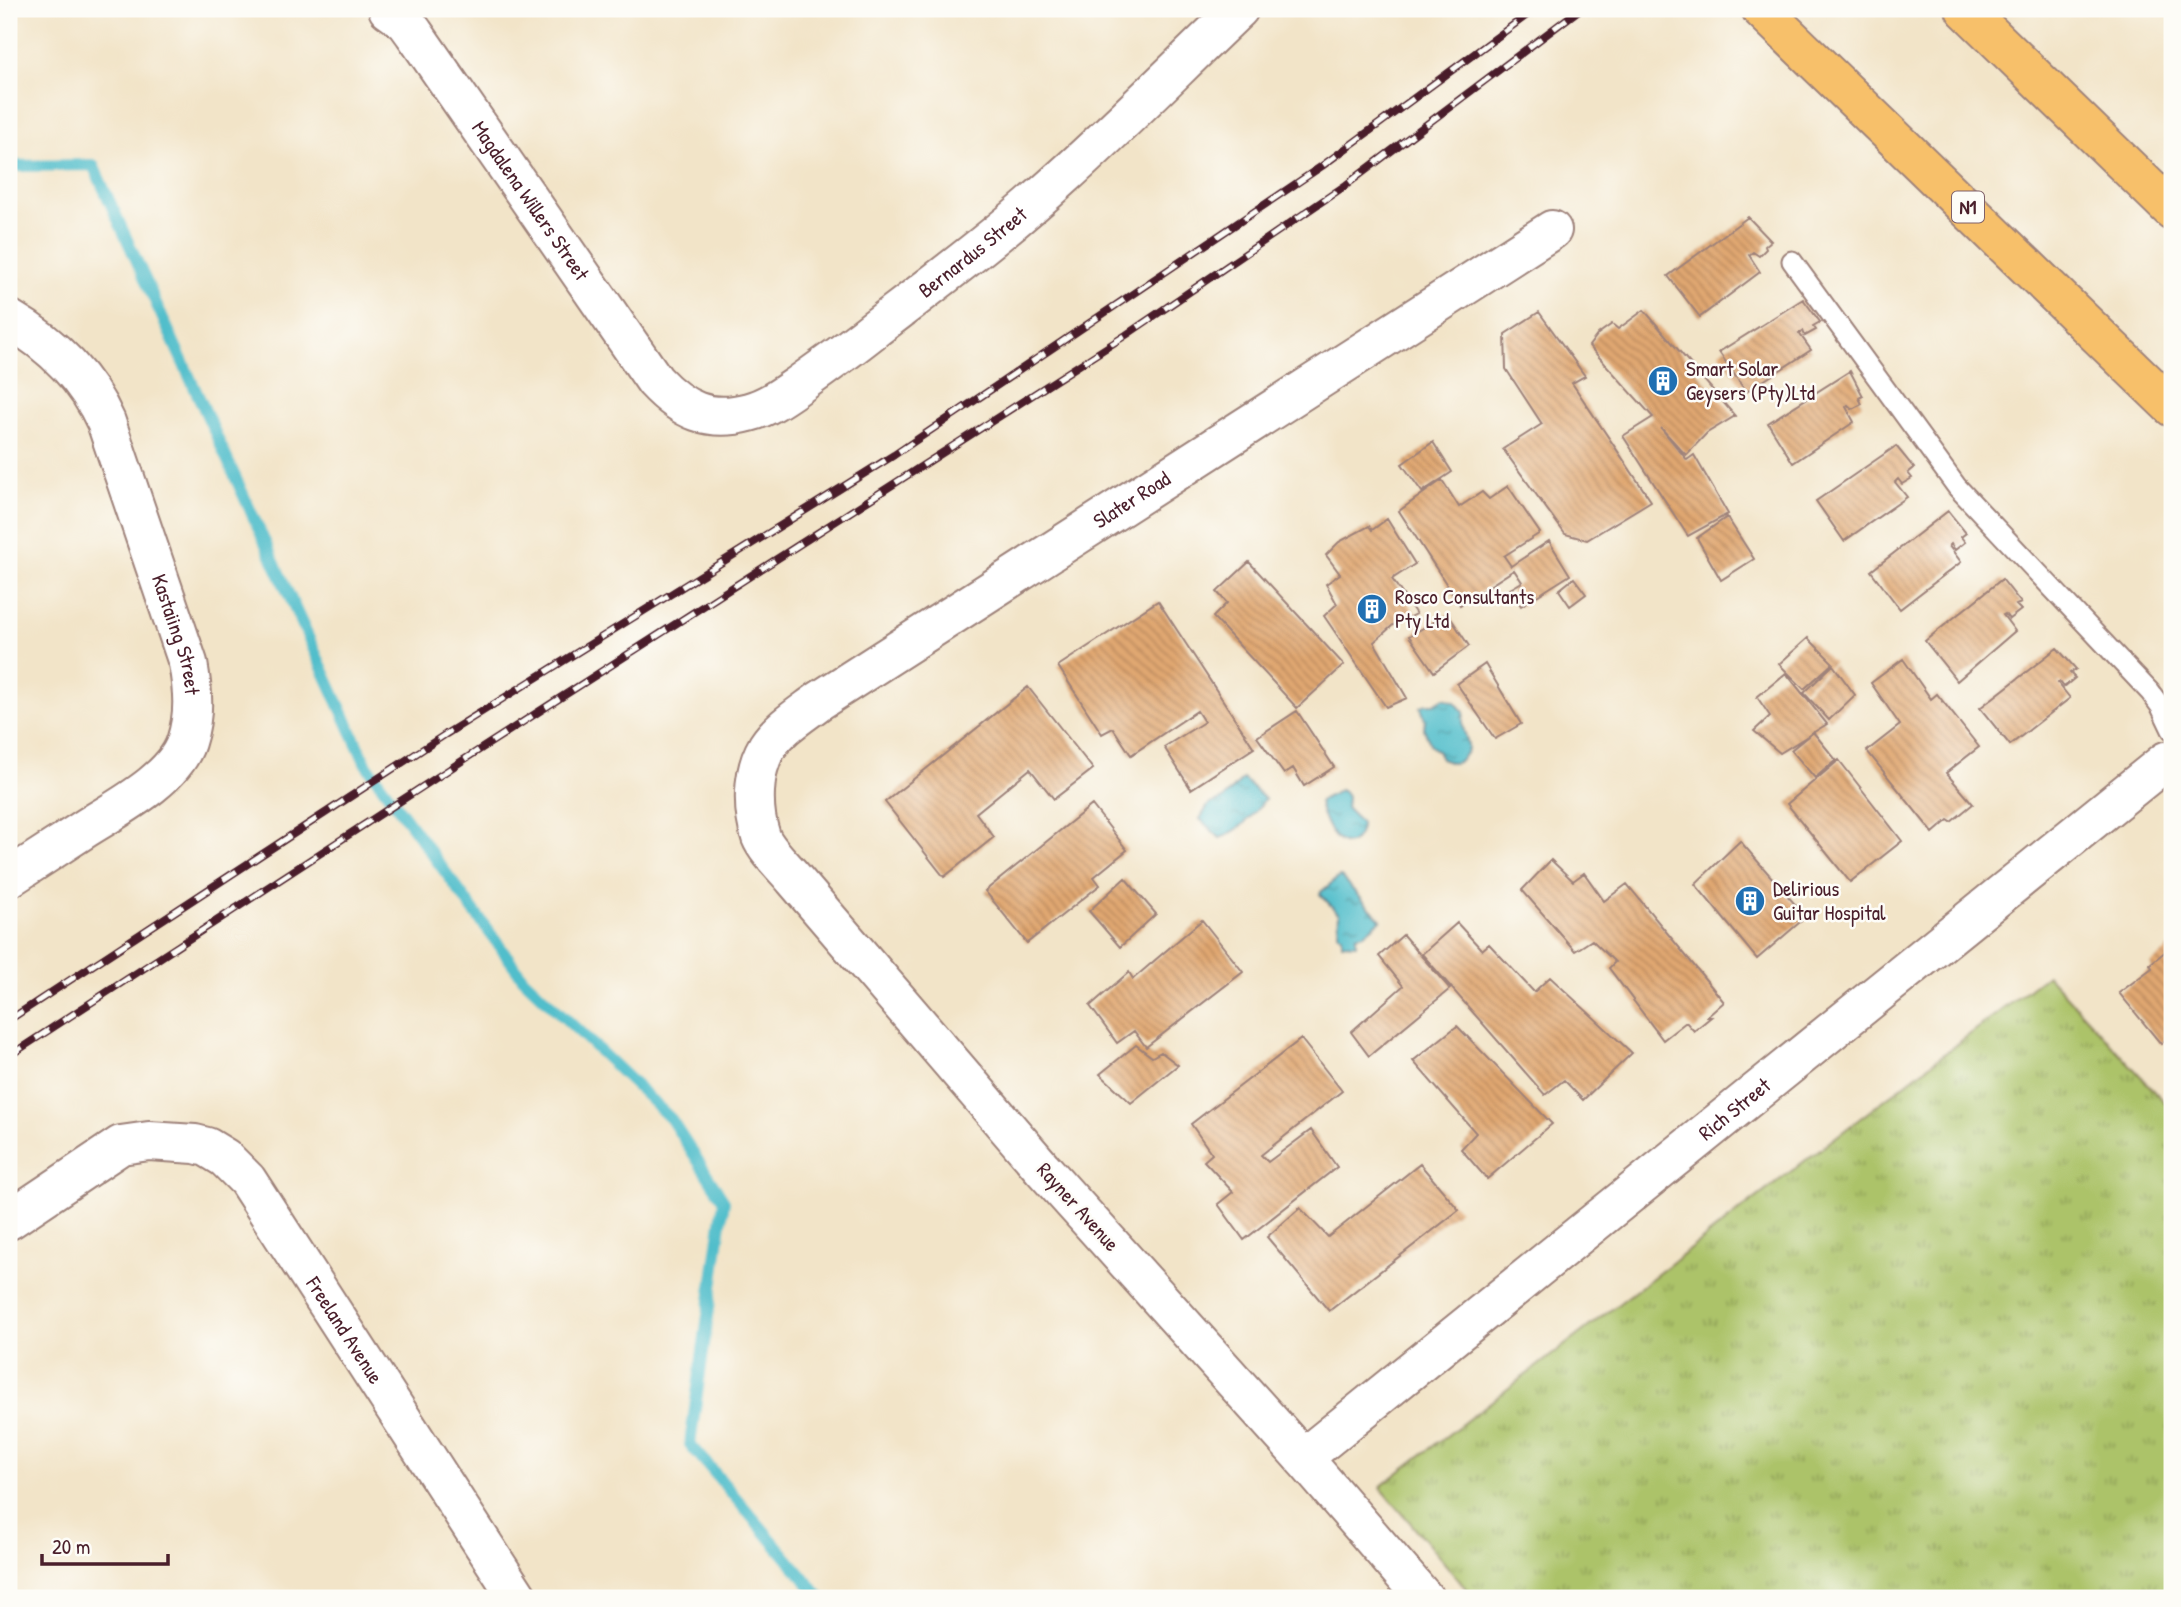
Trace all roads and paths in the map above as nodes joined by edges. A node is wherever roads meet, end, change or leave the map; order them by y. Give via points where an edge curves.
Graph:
1 (1239, 9) edge
2 (1761, 9) edge
3 (1965, 9) edge
4 (404, 13) edge
5 (2172, 210) edge
6 (1552, 230) dead end
7 (1792, 261) dead end
8 (21, 327) edge
9 (668, 396) joint
10 (2172, 407) edge
11 (2170, 746) edge
12 (753, 803) joint
13 (9, 878) edge
14 (9, 1220) edge
15 (1303, 1458) junction
16 (518, 1598) edge
17 (1424, 1598) edge

1 - 9 street, Bernardus Street via 1004,228 783,395 750,412 716,416 699,414
2 - 10 highway, N1
3 - 5 highway
4 - 9 street, Magdalena Willers Street
6 - 12 street, Slater Road via 819,701 767,747
7 - 11 lane via 1957,487 2150,692 2161,707
8 - 13 street, Kastaiing Street via 75,371 103,414 188,663 194,694 186,743 159,778
11 - 15 street, Rich Street
12 - 15 street, Rayner Avenue via 762,839 794,879 1042,1168
14 - 16 street, Freeland Avenue via 121,1145 149,1141 195,1144 233,1164
15 - 17 street, Rayner Avenue

